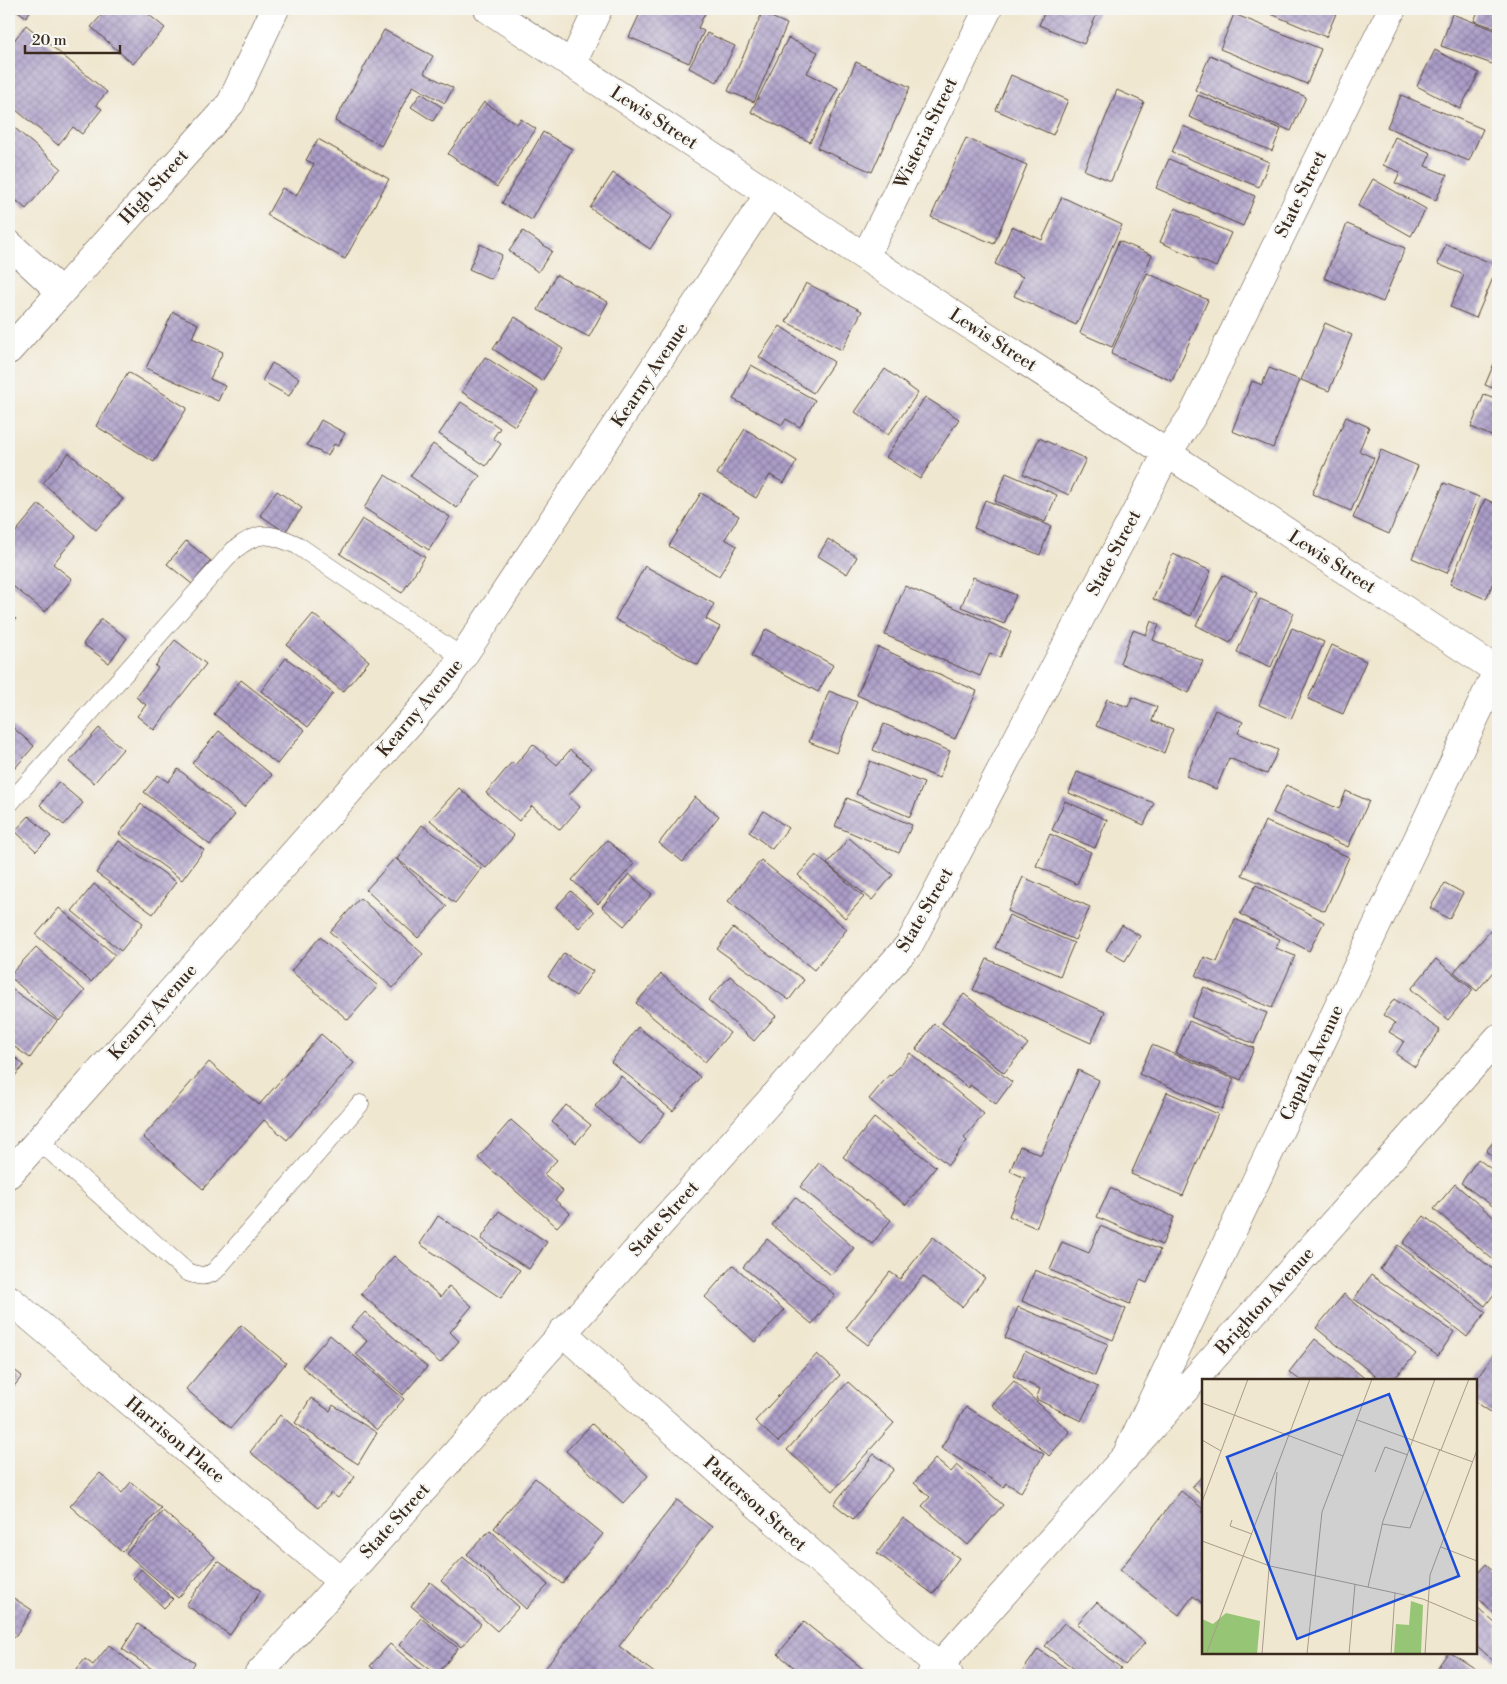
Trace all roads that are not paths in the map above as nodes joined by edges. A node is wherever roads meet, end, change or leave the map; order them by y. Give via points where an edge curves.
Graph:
1 (276, 9) edge
2 (488, 9) edge
3 (598, 9) edge
4 (988, 9) edge
5 (1392, 9) edge
6 (572, 64) junction
7 (769, 194) junction
8 (9, 244) edge
9 (865, 257) junction
10 (60, 291) junction
11 (9, 350) edge
12 (1167, 453) junction
13 (462, 657) junction
14 (1498, 670) edge
15 (9, 804) edge
16 (1498, 1038) edge
17 (360, 1104) dead end
18 (39, 1140) junction
19 (9, 1174) edge
20 (9, 1299) edge
21 (562, 1332) junction
22 (1125, 1458) junction
23 (342, 1581) junction
24 (940, 1672) edge
25 (258, 1675) edge

1 - 10 street, High Street via 231,102
2 - 6 street, Lewis Street
3 - 6 street
4 - 9 street, Wisteria Street
5 - 12 street, State Street via 1193,415
6 - 7 street, Lewis Street
7 - 9 street, Lewis Street
7 - 13 street, Kearny Avenue
8 - 10 street
9 - 12 street, Lewis Street
10 - 11 street, High Street
12 - 14 street, Lewis Street
12 - 21 street, State Street via 909,945
13 - 15 lane via 297,544 275,536 259,535 234,550
13 - 18 street, Kearny Avenue via 445,684
14 - 22 street, Capalta Avenue
16 - 22 street, Brighton Avenue
17 - 18 lane via 215,1271 202,1276 187,1272
18 - 19 street, Kearny Avenue
20 - 23 street, Harrison Place
21 - 23 street, State Street
21 - 24 street, Patterson Street
22 - 24 street, Brighton Avenue
23 - 25 street, State Street

